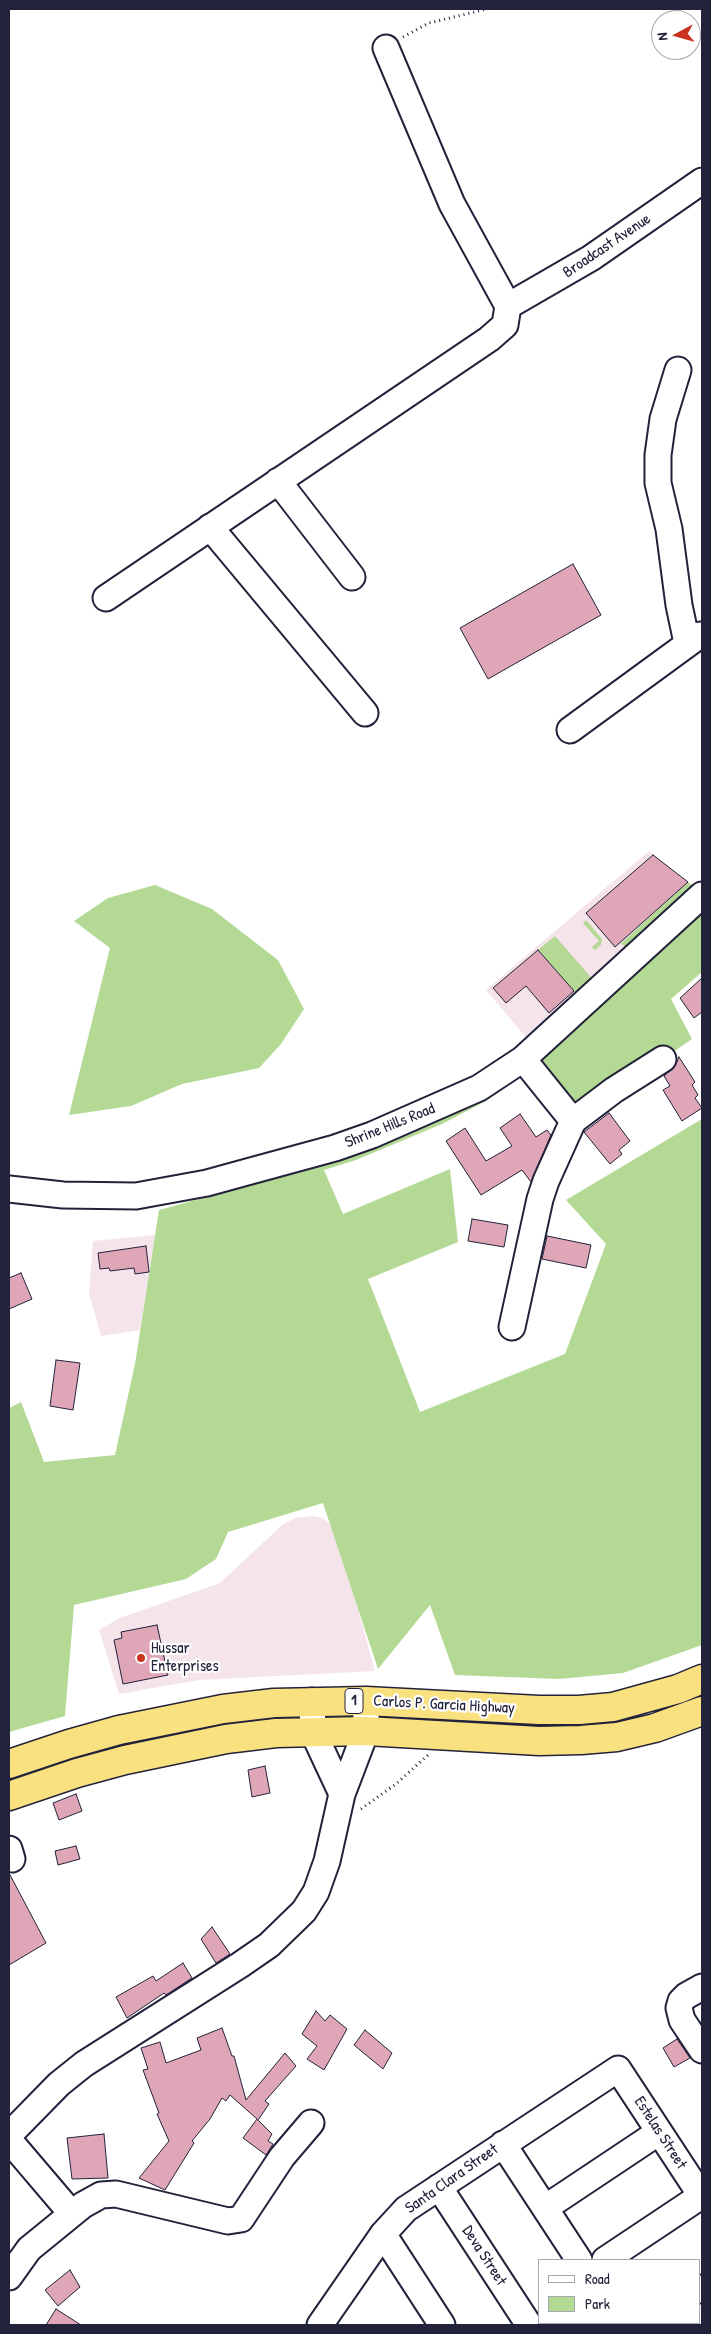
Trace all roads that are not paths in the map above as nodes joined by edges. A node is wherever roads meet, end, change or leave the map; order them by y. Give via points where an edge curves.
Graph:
1 (386, 48) road end
2 (702, 181) edge
3 (508, 306) junction
4 (678, 370) dead end
5 (278, 481) junction
6 (210, 527) junction
7 (352, 577) dead end
8 (106, 598) dead end
9 (695, 639) edge
10 (365, 713) dead end
11 (570, 730) dead end
12 (702, 895) edge
13 (523, 1059) junction
14 (663, 1059) dead end
15 (573, 1121) junction
16 (9, 1189) edge
17 (512, 1327) dead end
18 (702, 1679) edge
19 (312, 1701) junction
20 (366, 1701) junction
21 (702, 1711) edge
22 (366, 1731) junction
23 (313, 1732) junction
24 (9, 1764) edge
25 (342, 1794) junction
26 (9, 1796) edge
27 (702, 1987) edge
28 (702, 2050) edge
29 (618, 2069) joint
30 (312, 2123) dead end
31 (659, 2132) junction
32 (9, 2135) edge
33 (9, 2140) edge
34 (503, 2144) junction
35 (439, 2187) junction
36 (702, 2197) edge
37 (545, 2208) junction
38 (72, 2214) junction
39 (383, 2234) junction
40 (578, 2259) edge
41 (607, 2259) edge
42 (9, 2277) edge
43 (320, 2325) edge
44 (442, 2325) edge
45 (529, 2325) edge

1 - 3 street via 452,204
2 - 3 street, Broadcast Avenue via 591,258
3 - 5 street via 505,325 489,339
4 - 9 street via 663,418 658,483
5 - 6 street
5 - 7 street
6 - 8 street
6 - 10 street
9 - 11 street
12 - 13 street, Shrine Hills Road via 599,984
13 - 15 street
13 - 16 street, Shrine Hills Road via 479,1088 372,1135 215,1181 136,1196 63,1195
14 - 15 street
15 - 17 street via 540,1199
18 - 20 highway, Carlos P. Garcia Highway / 1 via 622,1705 580,1710
19 - 20 highway, Carlos P. Garcia Highway / 1
19 - 23 street
19 - 24 highway, Carlos P. Garcia Highway / 1 via 176,1717 69,1744
20 - 22 street
21 - 22 highway, Carlos P. Garcia Highway / 1 via 617,1738 539,1741
22 - 23 highway, Carlos P. Garcia Highway / 1
22 - 25 street
23 - 25 street
23 - 26 highway, Carlos P. Garcia Highway / 1 via 251,1736 180,1747 77,1773
25 - 32 street via 316,1892 289,1927 240,1965 84,2064 59,2084
27 - 28 street via 686,1996 679,2008 682,2020
29 - 31 street, Estelas Street
29 - 34 street, Santa Clara Street
30 - 38 street via 270,2174 245,2214 236,2221 116,2194 101,2195
31 - 36 street, Estelas Street
31 - 37 street
33 - 38 street
34 - 35 street, Santa Clara Street
34 - 37 street
35 - 39 street, Santa Clara Street via 406,2209
35 - 45 street, Deva Street
36 - 41 street
37 - 40 street
38 - 42 street via 29,2249
39 - 43 street, Santa Clara Street
39 - 44 street

